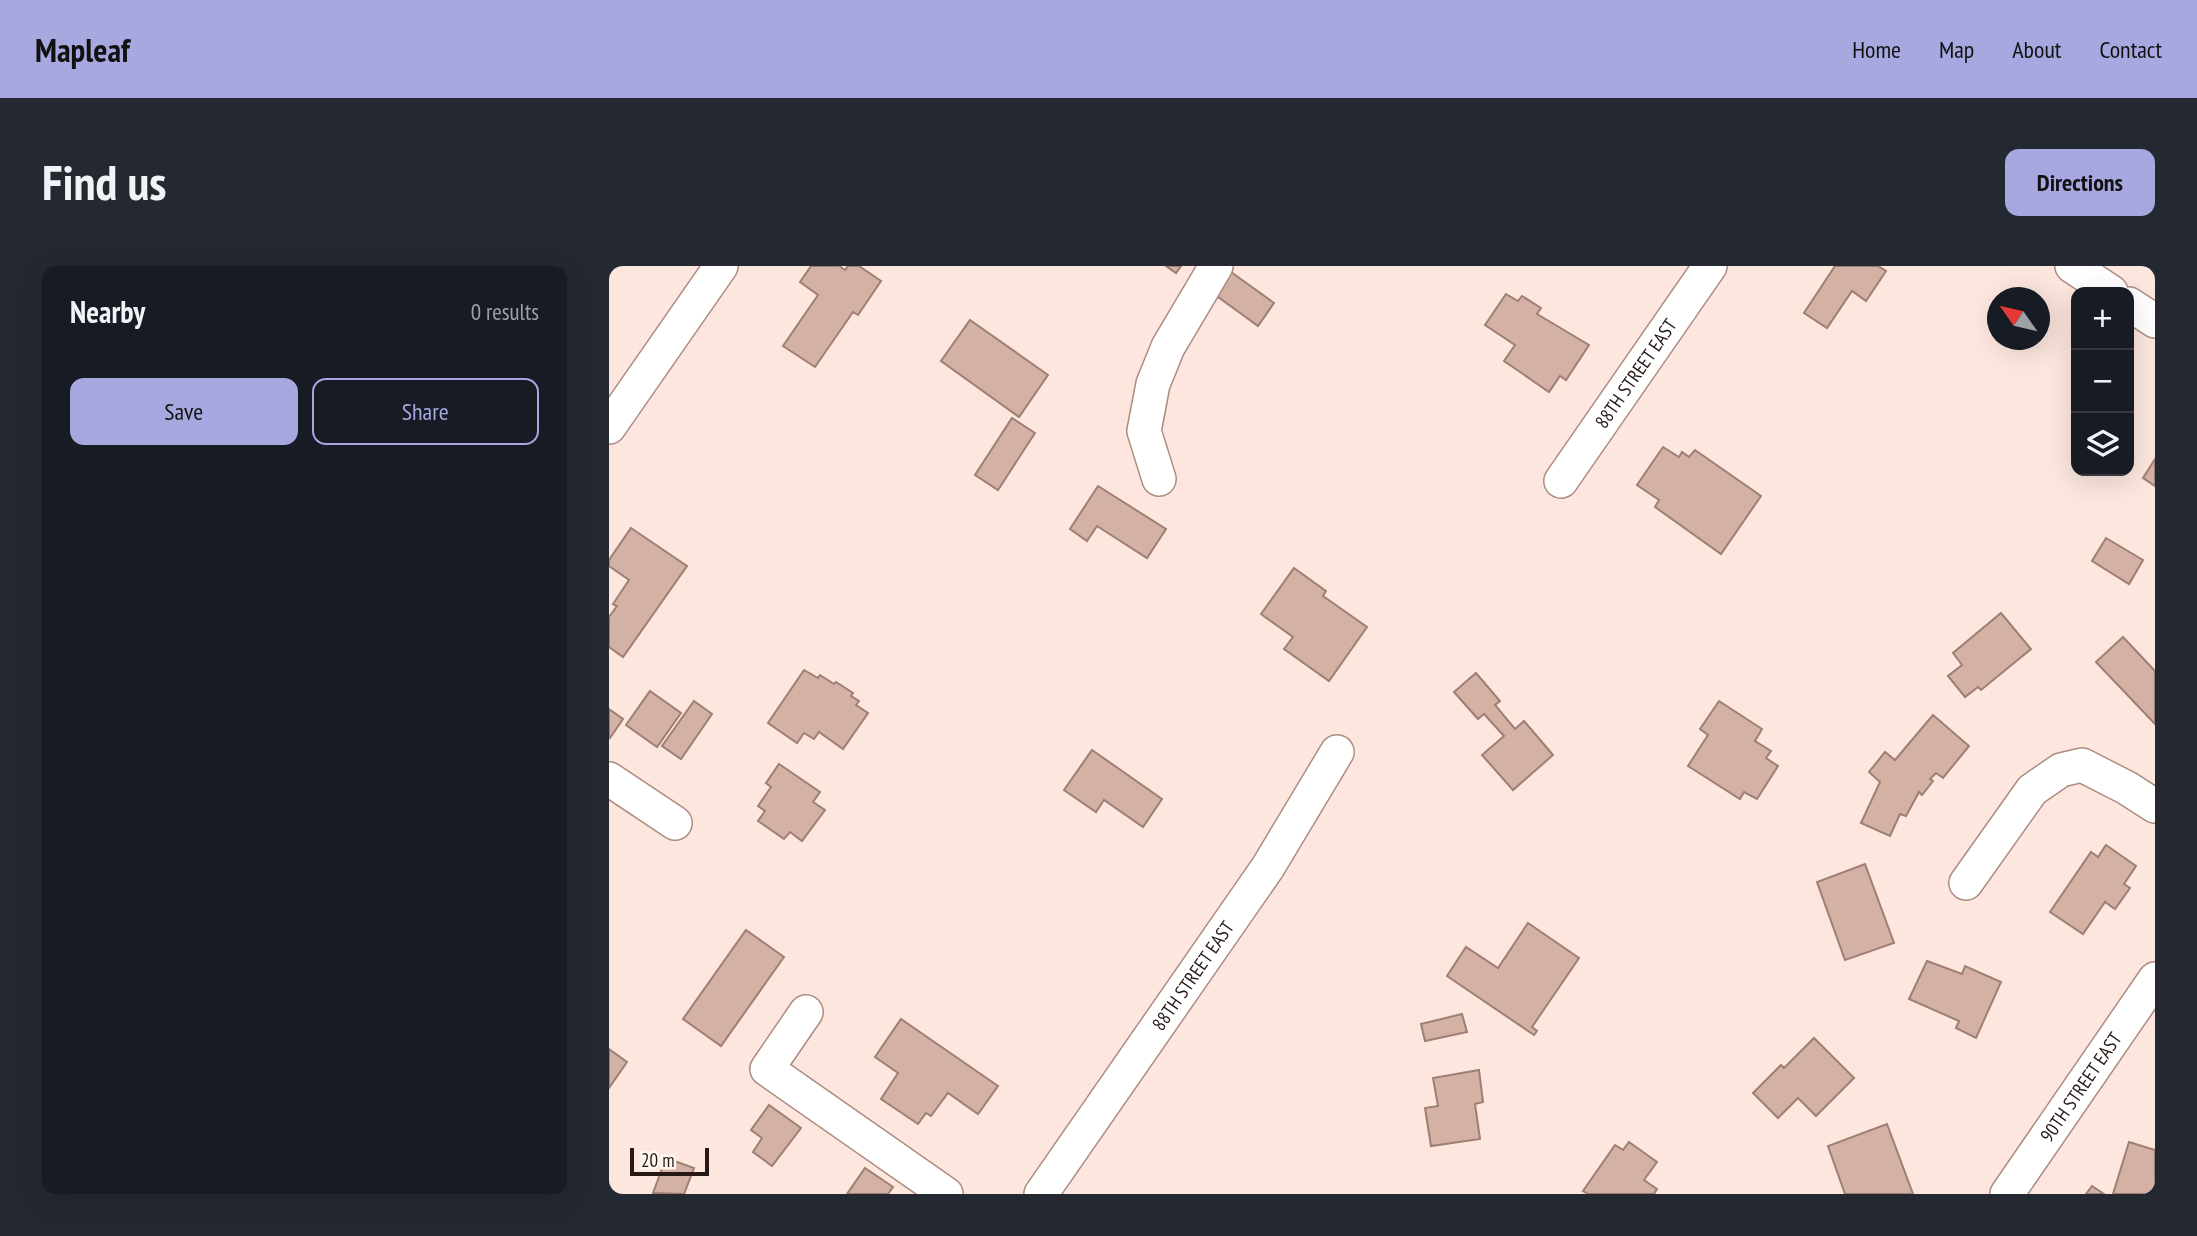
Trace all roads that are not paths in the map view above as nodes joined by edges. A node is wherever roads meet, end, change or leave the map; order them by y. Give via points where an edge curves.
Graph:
1 (721, 266) edge
2 (1216, 266) edge
3 (1710, 266) edge
4 (2072, 266) edge
5 (2104, 287) edge
6 (2134, 307) edge
7 (2155, 321) edge
8 (609, 427) edge
9 (1159, 479) dead end
10 (1561, 481) dead end
11 (1337, 752) dead end
12 (609, 779) edge
13 (2155, 806) edge
14 (675, 823) dead end
15 (1966, 883) dead end
16 (2155, 979) edge
17 (806, 1012) dead end
18 (946, 1194) edge
19 (1041, 1194) edge
20 (2007, 1194) edge

1 - 8 street
2 - 9 street via 1168,347 1153,384 1144,431
3 - 10 street, 88TH STREET EAST
4 - 5 street
6 - 7 street
11 - 19 street, 88TH STREET EAST via 1268,867
12 - 14 street
13 - 15 street via 2082,765 2061,770 2032,790
16 - 20 street, 90TH STREET EAST
17 - 18 street via 767,1069

